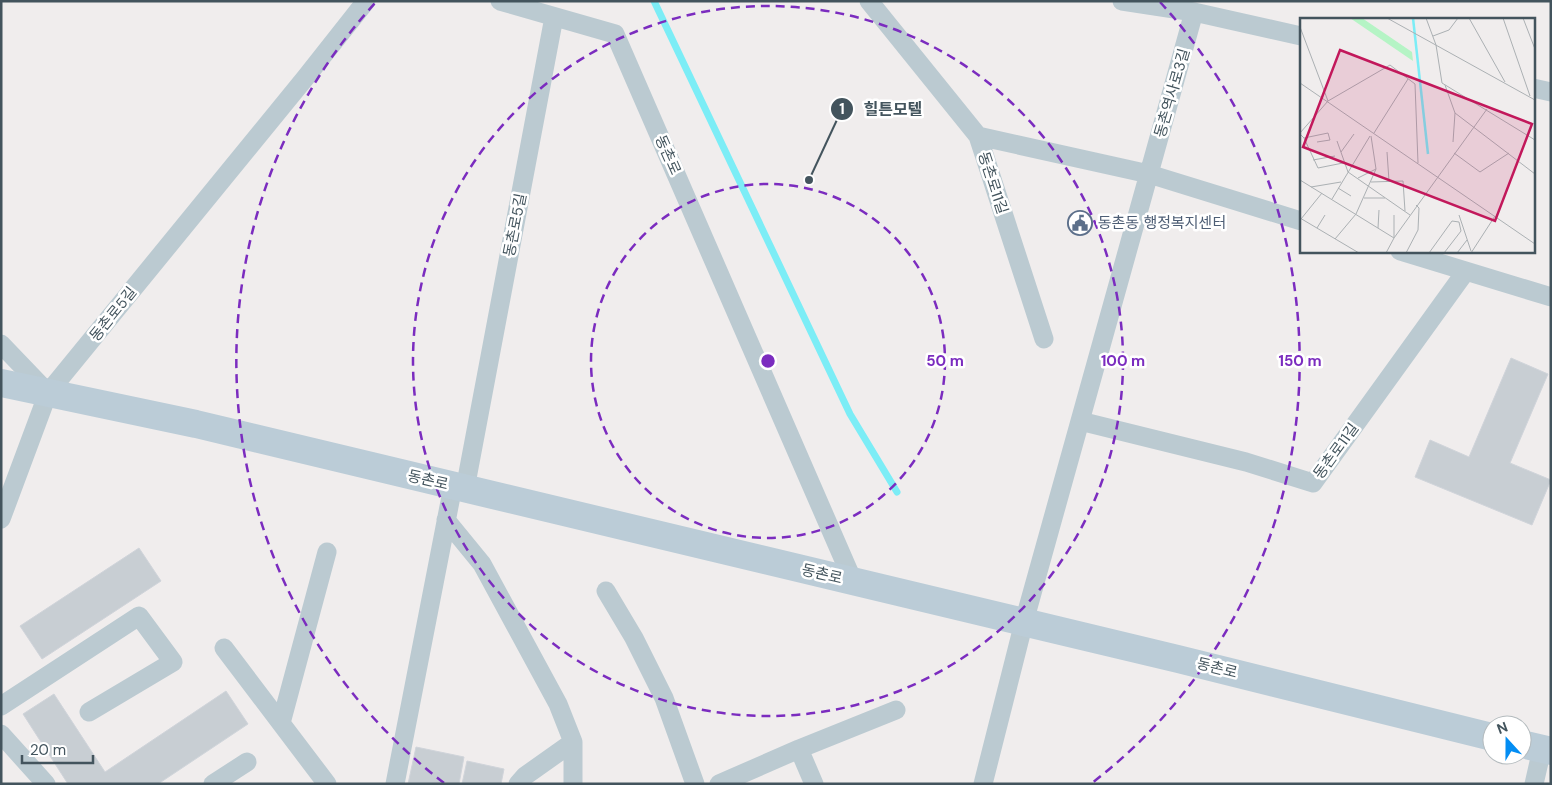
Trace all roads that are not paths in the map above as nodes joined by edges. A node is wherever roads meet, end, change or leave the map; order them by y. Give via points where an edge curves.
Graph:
1 (366, 1) edge
2 (500, 1) edge
3 (869, 1) edge
4 (1122, 1) edge
5 (1194, 12) junction
6 (554, 17) junction
7 (1300, 36) edge
8 (1534, 88) edge
9 (1551, 92) edge
10 (978, 136) junction
11 (1149, 174) junction
12 (1300, 221) edge
13 (1403, 252) edge
14 (1466, 272) junction
15 (1551, 297) edge
16 (1044, 339) dead end
17 (1, 344) edge
18 (1, 383) edge
19 (48, 393) junction
20 (1080, 421) junction
21 (459, 487) junction
22 (1, 519) edge
23 (446, 520) junction
24 (327, 552) dead end
25 (854, 581) junction
26 (606, 591) dead end
27 (1024, 622) junction
28 (224, 648) dead end
29 (1, 706) edge
30 (896, 710) dead end
31 (89, 712) dead end
32 (282, 723) junction
33 (1, 734) edge
34 (1482, 735) edge
35 (573, 742) junction
36 (1538, 748) edge
37 (799, 750) junction
38 (247, 762) dead end
39 (46, 784) edge
40 (213, 784) edge
41 (327, 784) edge
42 (396, 784) edge
43 (518, 784) edge
44 (573, 784) edge
45 (696, 784) edge
46 (719, 784) edge
47 (814, 784) edge
48 (983, 784) edge
49 (1534, 784) edge

1 - 19 street, 동촌로5길
2 - 6 street
3 - 10 street
4 - 5 street
5 - 7 street
5 - 11 street, 동촌역사로3길
6 - 21 street, 동촌로5길
6 - 25 street, 동촌로 via 615,34
8 - 9 street
10 - 11 street, 동촌로11길
10 - 16 street, 동촌로11길
11 - 12 street, 동촌로11길
11 - 20 street
13 - 14 street
14 - 15 street
14 - 20 street, 동촌로11길 via 1313,484 1246,462
17 - 19 street
18 - 19 main road, 동촌로
19 - 21 main road, 동촌로 via 196,424
19 - 22 street, 동촌로5길
20 - 27 street
21 - 23 street, 동촌로5길
21 - 25 main road, 동촌로
23 - 35 street via 482,564 558,704
23 - 42 street, 동촌로5길
24 - 32 street
25 - 27 main road, 동촌로
26 - 45 street via 664,698
27 - 34 main road, 동촌로
27 - 48 street
28 - 32 street
29 - 31 street via 138,616 173,662
30 - 37 street
32 - 41 street
33 - 39 street
35 - 43 street
35 - 44 street
36 - 49 street
37 - 46 street
37 - 47 street
38 - 40 street

